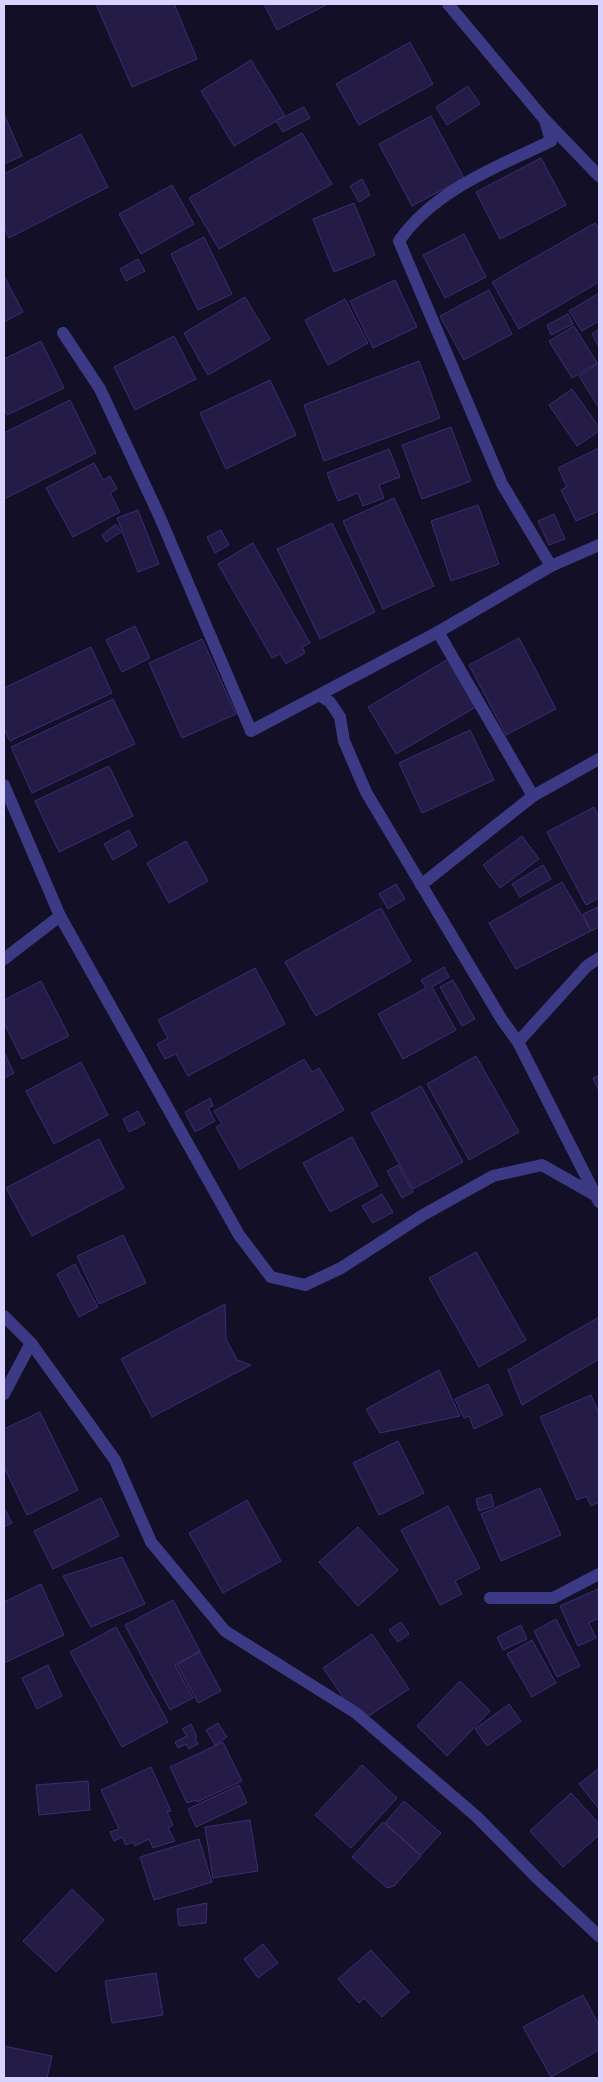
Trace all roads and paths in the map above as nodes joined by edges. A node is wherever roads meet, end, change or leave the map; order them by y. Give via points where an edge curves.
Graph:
1 (448, 4) edge
2 (545, 120) junction
3 (599, 176) edge
4 (63, 333) dead end
5 (599, 545) edge
6 (551, 566) junction
7 (438, 632) junction
8 (319, 695) junction
9 (599, 759) edge
10 (4, 786) edge
11 (534, 796) junction
12 (421, 885) junction
13 (60, 916) junction
14 (599, 958) edge
15 (4, 959) edge
16 (518, 1042) junction
17 (596, 1198) edge
18 (4, 1316) edge
19 (31, 1343) junction
20 (4, 1394) edge
21 (599, 1574) edge
22 (490, 1598) dead end
23 (599, 1936) edge

1 - 2 street
2 - 3 street
2 - 6 street via 551,141 459,186 412,223 399,241 502,484
4 - 8 street via 104,398 177,555 251,731
5 - 6 street
6 - 7 street
7 - 8 street
7 - 11 street
8 - 12 street via 330,702 340,717 344,741 366,792
9 - 11 street
10 - 13 street
11 - 12 street
12 - 16 street
13 - 15 street
13 - 17 street via 238,1235 271,1277 305,1285 342,1268 423,1215 493,1176 542,1165
14 - 16 street via 587,966
16 - 17 street
18 - 19 street
19 - 20 street
19 - 23 street via 115,1460 152,1542 225,1631 356,1713 477,1817
21 - 22 street via 554,1598

